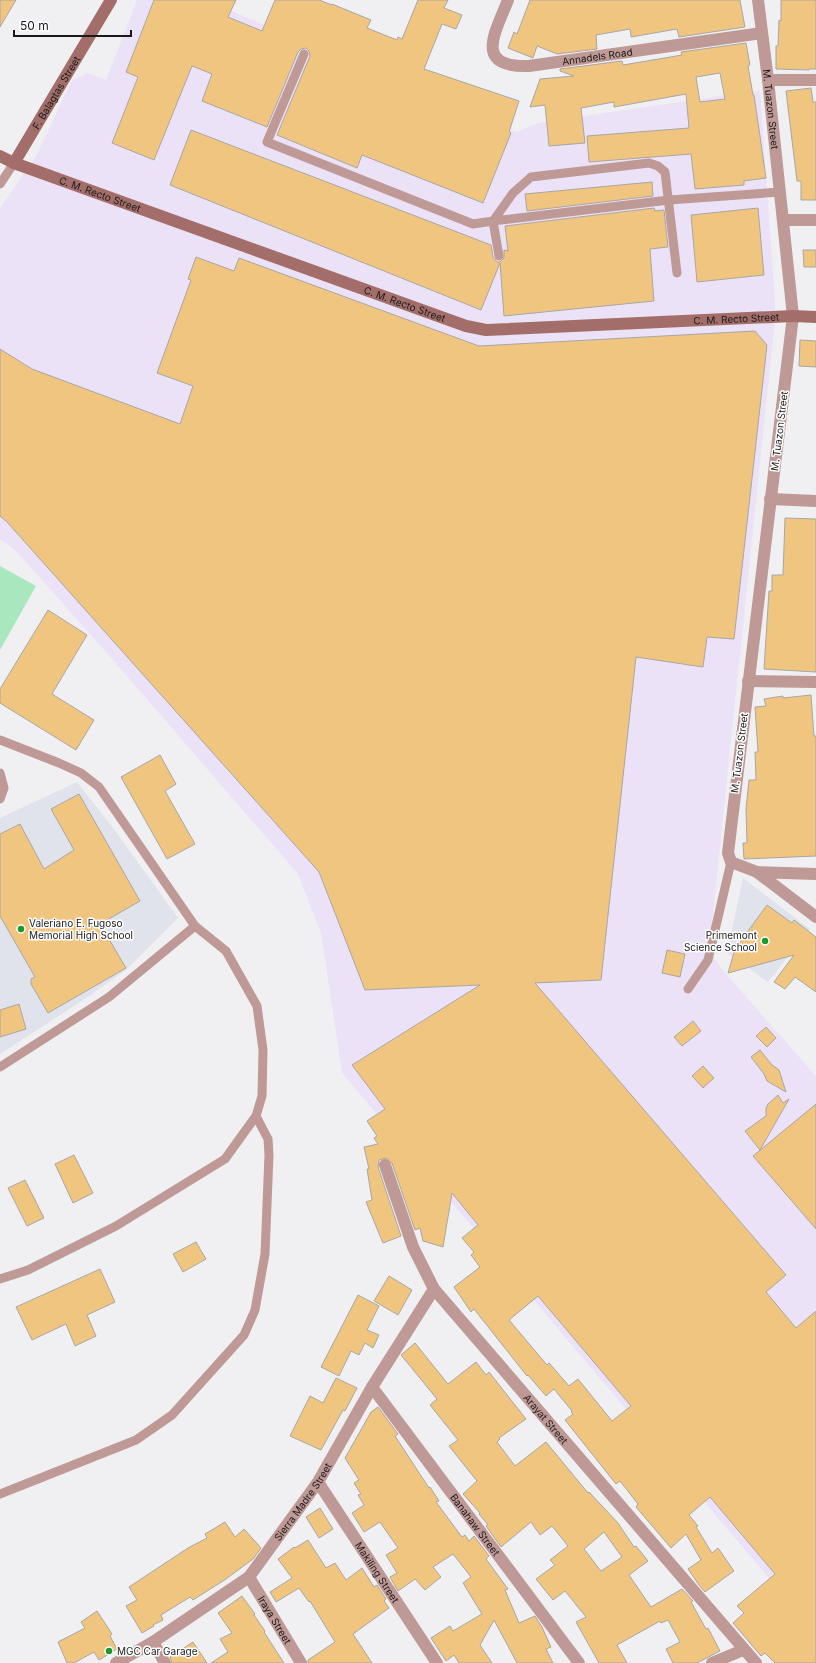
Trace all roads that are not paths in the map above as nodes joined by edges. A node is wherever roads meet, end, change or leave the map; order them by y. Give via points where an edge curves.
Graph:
1 (111, 0) edge
2 (508, 0) edge
3 (758, 0) edge
4 (762, 33) junction
5 (304, 54) dead end
6 (768, 80) junction
7 (816, 80) edge
8 (0, 156) edge
9 (14, 163) junction
10 (0, 184) edge
11 (780, 192) junction
12 (668, 200) junction
13 (783, 220) junction
14 (816, 220) edge
15 (493, 221) junction
16 (499, 256) dead end
17 (677, 272) dead end
18 (793, 316) junction
19 (816, 316) edge
20 (770, 499) junction
21 (816, 501) edge
22 (748, 681) junction
23 (816, 682) edge
24 (0, 740) edge
25 (0, 772) edge
26 (0, 799) edge
27 (731, 862) junction
28 (757, 872) junction
29 (816, 874) edge
30 (816, 917) edge
31 (195, 926) junction
32 (688, 989) dead end
33 (0, 1066) edge
34 (256, 1116) junction
35 (385, 1165) dead end
36 (0, 1279) edge
37 (434, 1289) junction
38 (372, 1387) junction
39 (318, 1482) junction
40 (0, 1494) edge
41 (249, 1578) junction
42 (153, 1642) junction
43 (743, 1650) junction
44 (116, 1663) edge
45 (165, 1663) edge
46 (301, 1663) edge
47 (437, 1663) edge
48 (579, 1663) edge
49 (712, 1663) edge
50 (756, 1663) edge

1 - 9 street, F. Balagtas Street
2 - 4 street, Annadels Road via 491,42 497,59 516,66
3 - 4 street, M. Tuazon Street
4 - 6 street, M. Tuazon Street
5 - 15 lane via 267,142 473,224
6 - 7 street
6 - 11 street, M. Tuazon Street
8 - 9 street, C. M. Recto Street
9 - 10 lane, F. Balagtas Street
9 - 18 street, C. M. Recto Street via 466,326 486,330
11 - 12 lane
11 - 13 street, M. Tuazon Street
12 - 15 lane
12 - 15 lane via 665,172 649,163 531,177 512,194
12 - 17 lane
13 - 14 street
13 - 18 street, M. Tuazon Street
15 - 16 lane
18 - 19 street, C. M. Recto Street
18 - 20 street, M. Tuazon Street
20 - 21 street
20 - 22 street, M. Tuazon Street
22 - 23 street
22 - 27 street, M. Tuazon Street via 728,853
24 - 31 lane via 81,773 99,787
25 - 26 lane via 4,788
27 - 28 street
27 - 32 lane via 708,960
28 - 29 street
28 - 30 street
31 - 33 lane via 109,997
31 - 34 lane via 226,951 257,1006 263,1050 262,1096
34 - 36 lane via 225,1159 116,1226 28,1270
34 - 40 lane via 268,1139 265,1254 255,1310 244,1335 172,1415 136,1440
35 - 37 street, Arayat Street via 413,1247
37 - 38 street, Sierra Madre Street
37 - 43 street, Arayat Street
38 - 39 street, Sierra Madre Street
38 - 48 street, Banahaw Street
39 - 41 street, Sierra Madre Street
39 - 47 street, Makiling Street
41 - 42 street, Sierra Madre Street
41 - 46 street, Iraya Street
42 - 44 street, Sierra Madre Street
42 - 45 street
43 - 49 street
43 - 50 street, Arayat Street

